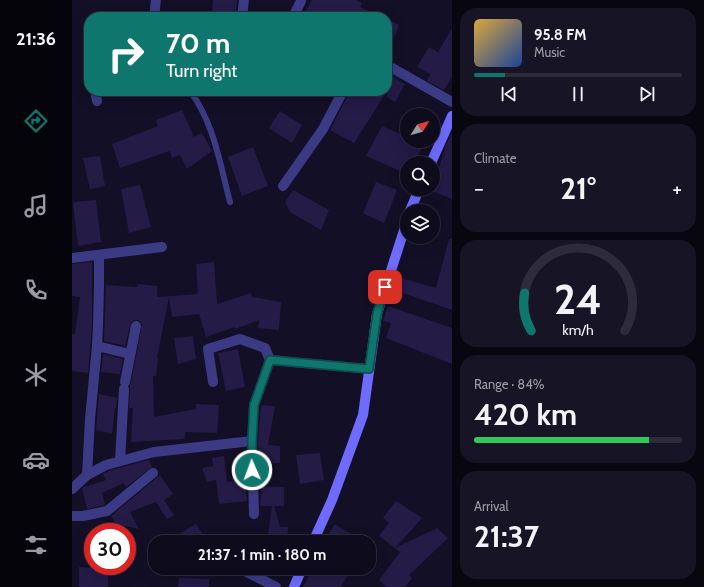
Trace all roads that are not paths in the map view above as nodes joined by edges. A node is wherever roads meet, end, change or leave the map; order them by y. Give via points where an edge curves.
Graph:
1 (156, 0) edge
2 (244, 0) edge
3 (301, 1) dead end
4 (155, 12) edge
5 (243, 12) edge
6 (296, 12) edge
7 (392, 67) edge
8 (194, 96) edge
9 (340, 96) edge
10 (452, 102) edge
11 (452, 117) edge
12 (433, 156) edge
13 (283, 186) dead end
14 (230, 202) dead end
15 (400, 243) edge
16 (162, 248) dead end
17 (98, 255) junction
18 (72, 258) edge
19 (136, 326) dead end
20 (97, 346) junction
21 (130, 354) junction
22 (270, 360) junction
23 (369, 369) junction
24 (212, 382) dead end
25 (252, 441) junction
26 (120, 461) junction
27 (153, 473) dead end
28 (87, 475) junction
29 (72, 489) edge
30 (254, 514) dead end
31 (72, 516) edge
32 (316, 535) edge
33 (253, 575) edge
34 (299, 575) edge
35 (276, 587) edge
36 (294, 587) edge

1 - 4 street
2 - 5 street
3 - 6 street
7 - 10 street
8 - 14 lane via 213,135
9 - 13 street via 323,129
11 - 12 street
15 - 23 street via 377,314
16 - 17 street
17 - 18 street
17 - 20 street via 100,286
19 - 21 street
20 - 21 street
20 - 28 street
21 - 26 street via 125,386
22 - 23 street
22 - 24 street via 265,348 240,339 208,349
22 - 25 street via 254,405
23 - 32 street via 363,415 332,500
25 - 26 street via 154,452
25 - 30 street
26 - 28 street
27 - 31 street via 107,511
28 - 29 street
33 - 35 street
34 - 36 street

